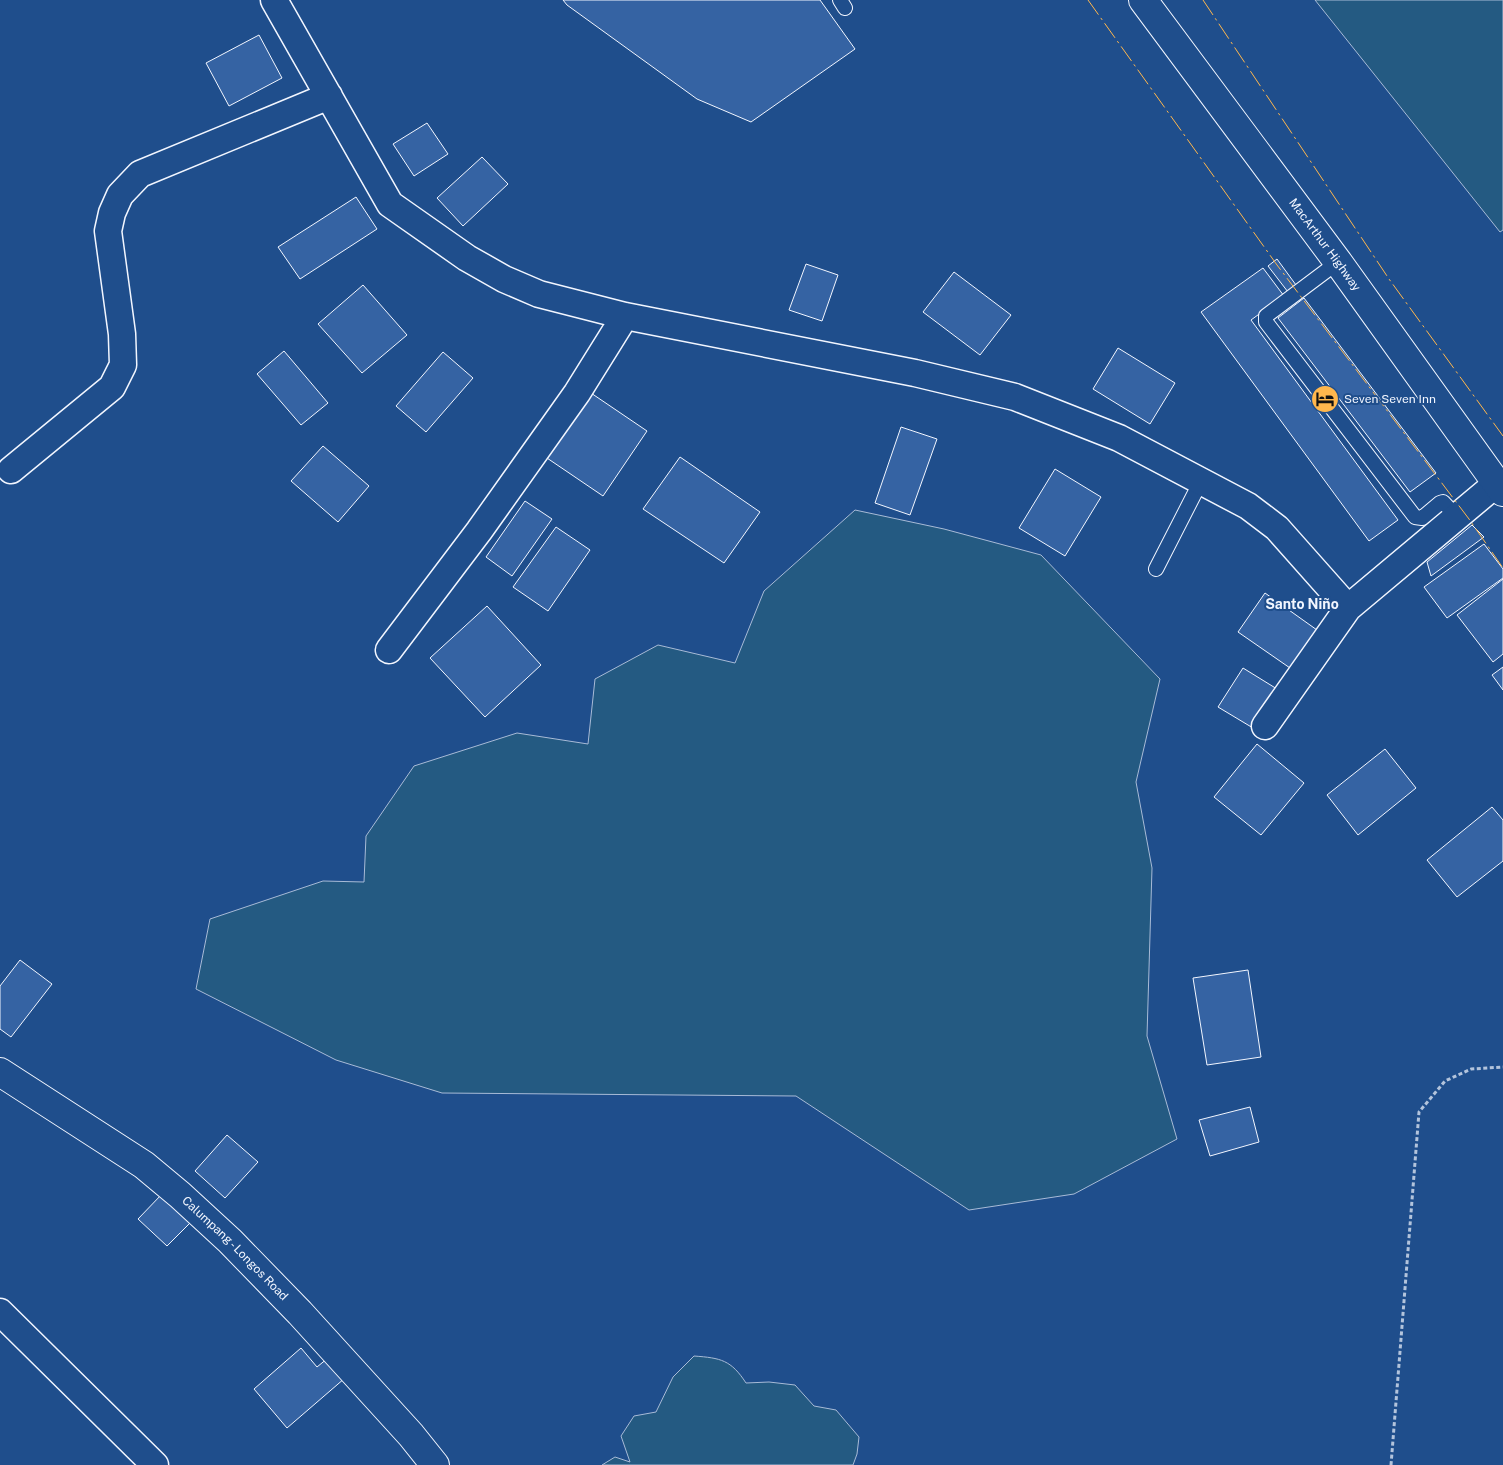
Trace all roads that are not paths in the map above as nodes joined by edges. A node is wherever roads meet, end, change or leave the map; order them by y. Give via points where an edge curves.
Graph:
1 (274, 0) edge
2 (1143, 0) edge
3 (329, 96) junction
4 (1338, 262) junction
5 (625, 316) junction
6 (11, 470) dead end
7 (1201, 480) junction
8 (1500, 488) edge
9 (1456, 516) junction
10 (1156, 569) dead end
11 (1348, 608) junction
12 (389, 650) dead end
13 (1264, 726) dead end
14 (0, 1072) edge
15 (0, 1312) edge
16 (155, 1465) edge
17 (435, 1465) edge

1 - 3 street
2 - 4 main road, MacArthur Highway
3 - 5 street via 390,204 467,258 504,279 539,294
3 - 6 street via 140,174 120,195 108,230 123,365 112,387
4 - 8 main road, MacArthur Highway
4 - 9 lane via 1266,316 1266,322 1416,517 1422,518 1443,502
5 - 7 street via 915,373 1015,397 1119,438
5 - 12 street via 577,393
7 - 10 lane
7 - 11 street via 1248,506 1277,528
8 - 9 street
9 - 11 street
11 - 13 street
14 - 17 main road, Calumpang - Longos Road via 144,1165 180,1195 300,1313
15 - 16 street

